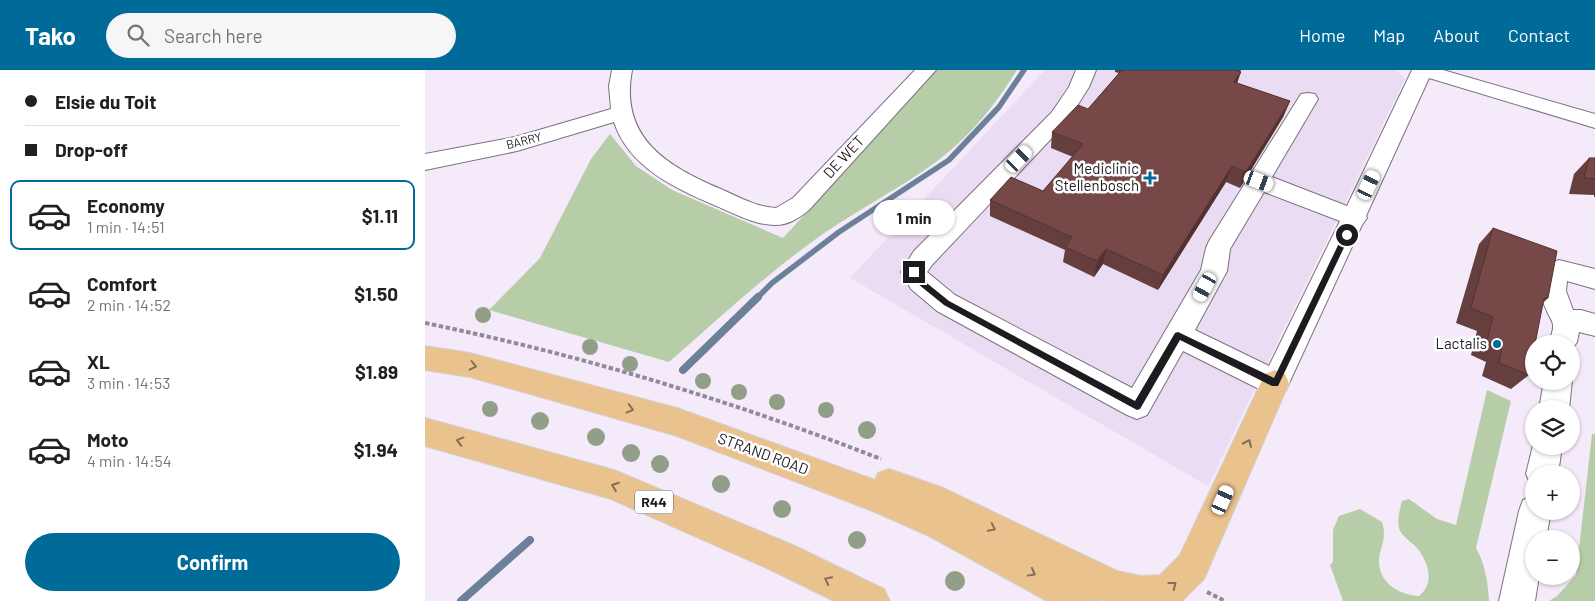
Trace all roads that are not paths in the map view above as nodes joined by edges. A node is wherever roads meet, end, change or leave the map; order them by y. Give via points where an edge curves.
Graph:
1 (622, 70) edge
2 (926, 70) edge
3 (1086, 70) edge
4 (1423, 70) edge
5 (1308, 98) dead end
6 (621, 113) junction
7 (1595, 121) edge
8 (425, 162) edge
9 (1259, 181) junction
10 (1355, 218) junction
11 (1595, 279) edge
12 (1595, 325) edge
13 (1178, 335) junction
14 (1565, 335) edge
15 (425, 358) edge
16 (1275, 383) junction
17 (425, 432) edge
18 (764, 454) junction
19 (1533, 520) edge
20 (872, 601) edge
21 (1082, 601) edge
22 (1517, 601) edge

1 - 6 street, DE WET via 619,82
2 - 6 street, DE WET via 792,211 781,216 750,211 692,186 666,170 629,134
3 - 13 street via 1060,117 923,258 914,272 920,282 946,303 1137,406
4 - 7 street
4 - 10 street
5 - 9 street
6 - 8 street, BARRY via 517,144
9 - 10 street
9 - 13 street via 1218,248 1213,271
10 - 16 street
11 - 14 street via 1567,270 1557,272 1553,295
12 - 14 street via 1577,320 1570,322
13 - 16 street
15 -> 18 main road, STRAND ROAD via 470,365 677,422
18 -> 16 main road via 797,458 865,475 930,498 1113,587 1133,593 1151,593 1169,590 1192,567
20 -> 17 main road, R44 via 783,558 614,485
18 -> 21 main road, STRAND ROAD via 883,498 941,524
19 - 22 street

